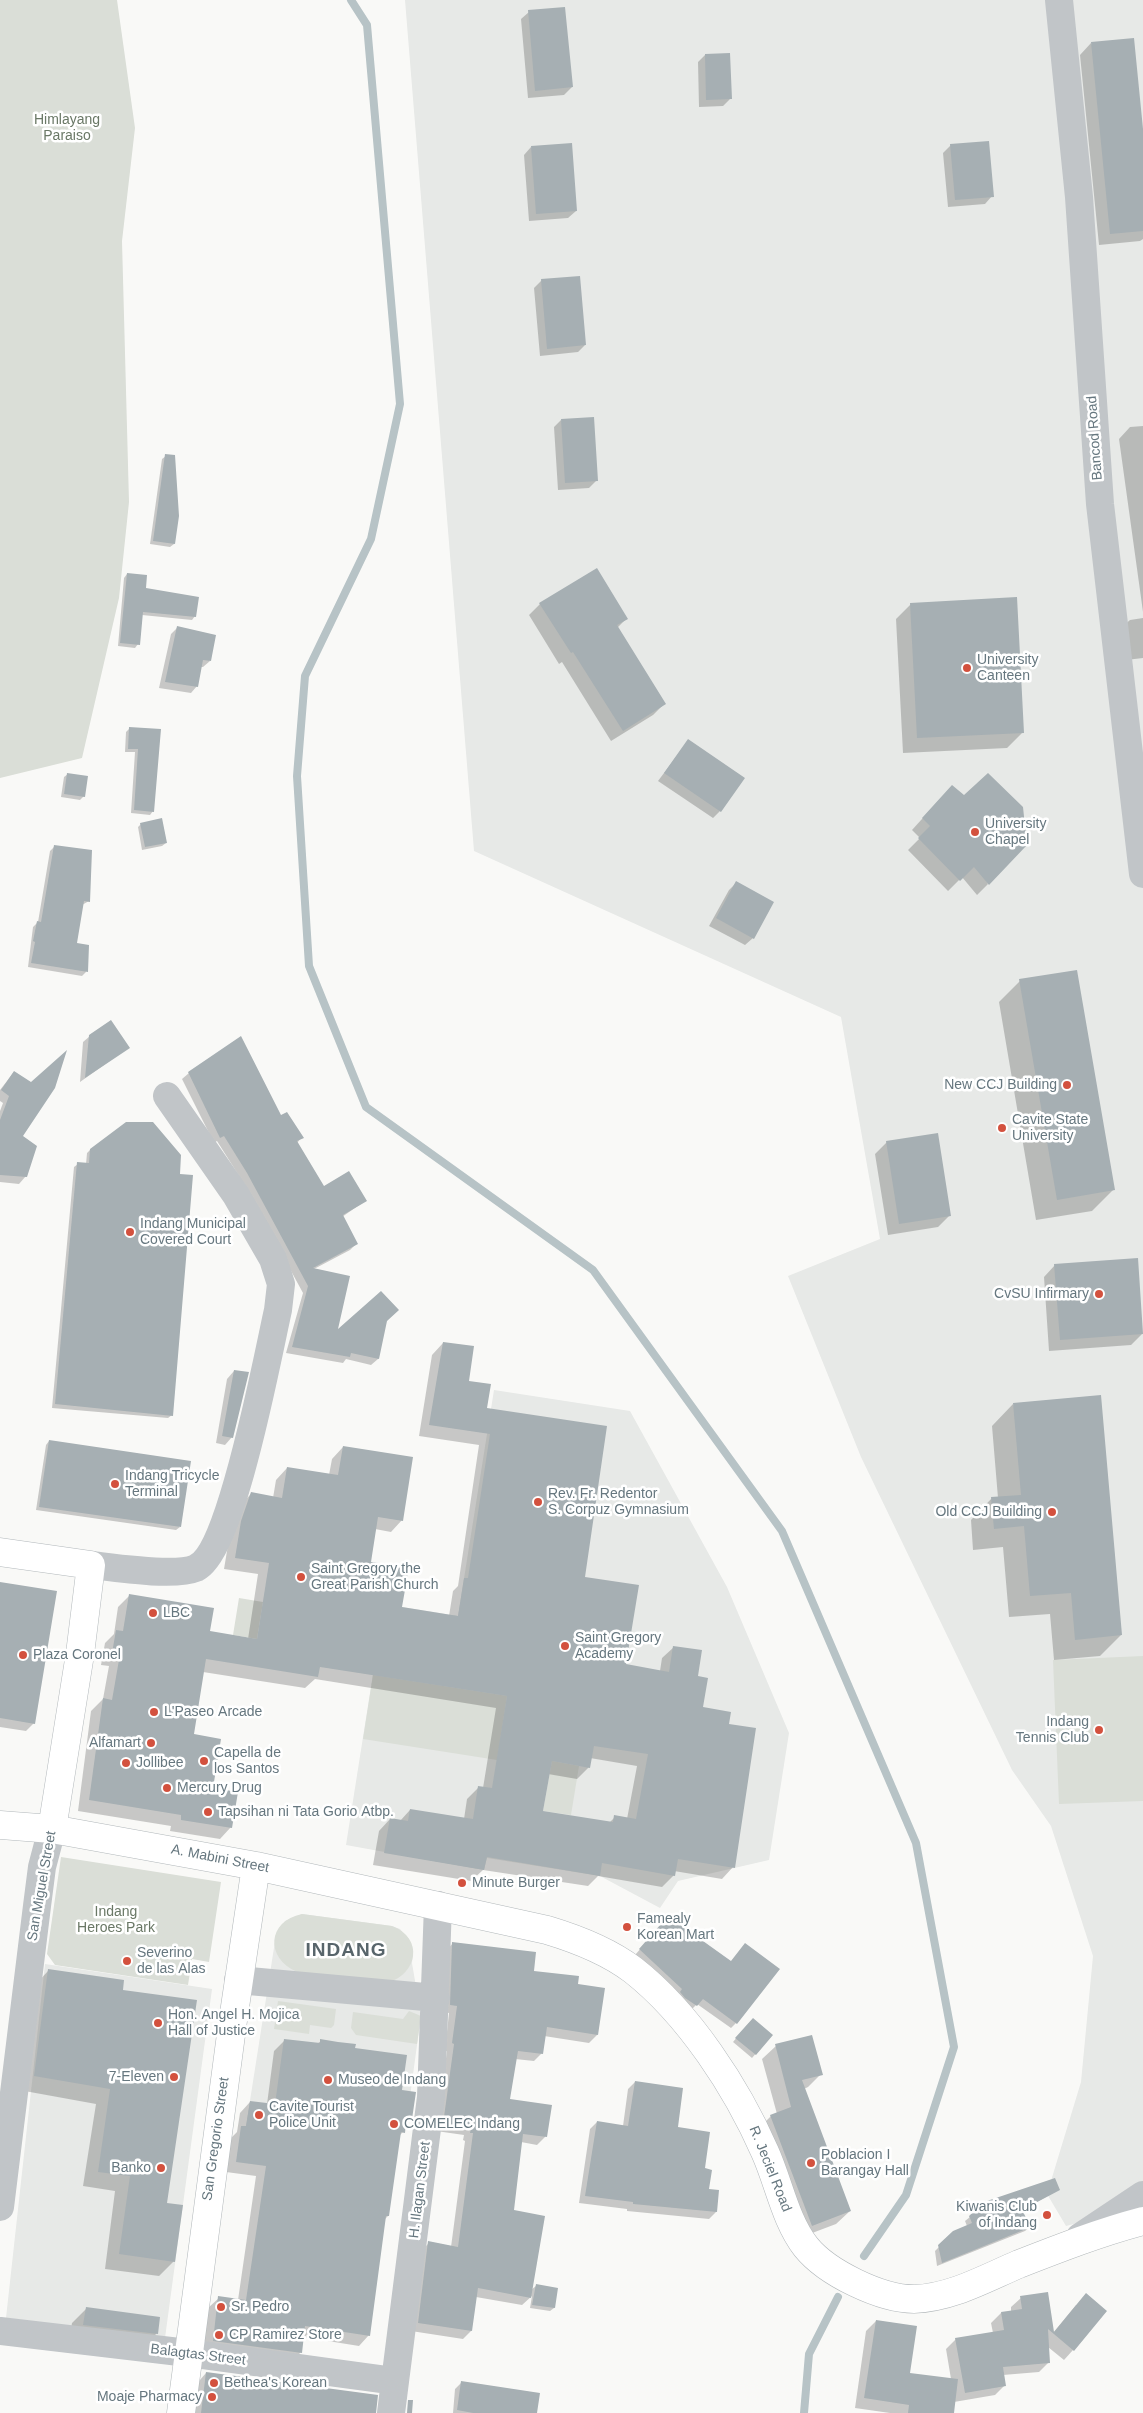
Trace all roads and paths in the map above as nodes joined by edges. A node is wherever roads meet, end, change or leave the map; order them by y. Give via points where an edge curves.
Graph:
1 (1059, 0) edge
2 (1143, 874) edge
3 (167, 1096) dead end
4 (0, 1552) edge
5 (90, 1566) junction
6 (0, 1825) edge
7 (52, 1829) junction
8 (256, 1866) junction
9 (438, 1905) junction
10 (238, 1980) junction
11 (436, 1998) junction
12 (11, 2011) edge
13 (1143, 2195) edge
14 (0, 2207) edge
15 (1143, 2221) edge
16 (1069, 2245) junction
17 (0, 2331) edge
18 (188, 2353) junction
19 (395, 2381) junction
20 (182, 2413) edge
21 (391, 2413) edge

1 - 2 street, Bancod Road via 1079,197 1100,504
3 - 5 street via 236,1195 274,1258 281,1284 279,1304 242,1465 210,1555 196,1568 180,1571
4 - 5 main road
5 - 7 main road, San Miguel Street via 80,1654
6 - 7 main road, A. Mabini Street
7 - 8 main road, A. Mabini Street
7 - 12 street, San Miguel Street
8 - 9 main road, A. Mabini Street
8 - 10 main road, San Gregorio Street
9 - 11 street, H. Ilagan Street
9 - 16 main road, R. Jeciel Road via 560,1934 613,1958 643,1979 689,2028 730,2086 759,2138 792,2224 802,2241 813,2255 852,2280 896,2297 934,2297
10 - 11 street
10 - 18 main road, San Gregorio Street
11 - 19 street, H. Ilagan Street via 431,2096
12 - 14 street, San Miguel Street
13 - 16 street
15 - 16 main road, R. Jeciel Road
17 - 18 street, Balagtas Street
18 - 19 street, Balagtas Street
18 - 20 main road, San Gregorio Street
19 - 21 street, H. Ilagan Street

